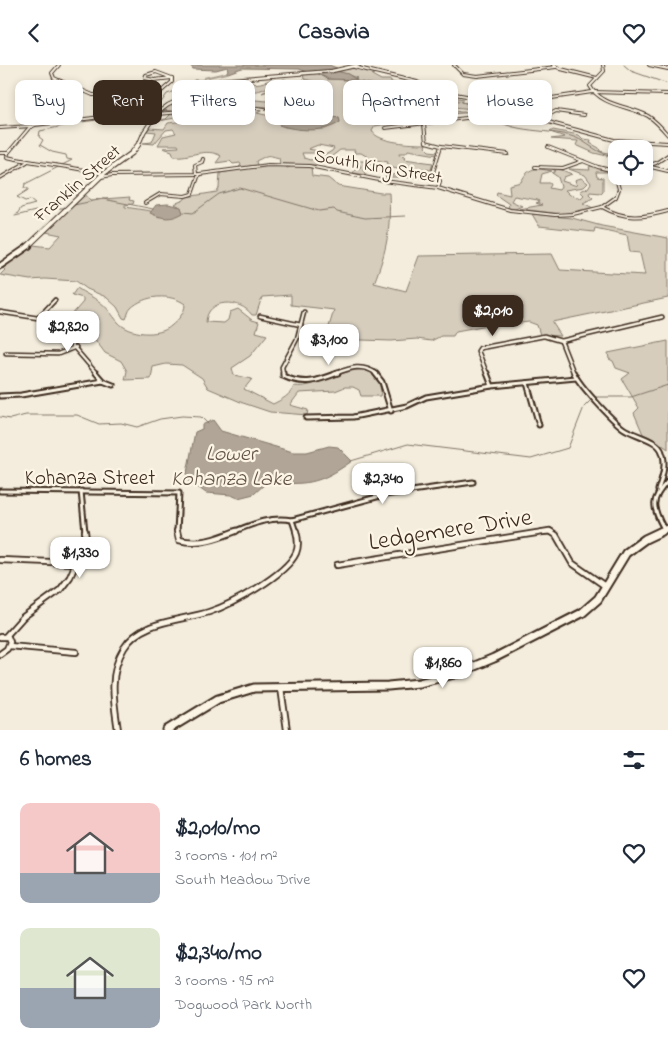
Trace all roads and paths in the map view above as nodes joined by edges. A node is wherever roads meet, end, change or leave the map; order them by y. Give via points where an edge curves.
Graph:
1 (59, 65) edge
2 (359, 65) edge
3 (454, 65) edge
4 (554, 65) edge
5 (603, 65) edge
6 (649, 65) edge
7 (354, 67) junction
8 (556, 67) junction
9 (668, 69) edge
10 (172, 78) junction
11 (598, 78) junction
12 (221, 80) edge
13 (162, 91) edge
14 (592, 92) junction
15 (93, 94) edge
16 (668, 94) edge
17 (468, 96) edge
18 (552, 98) edge
19 (265, 109) dead end
20 (162, 111) edge
21 (552, 112) edge
22 (584, 115) dead end
23 (93, 119) edge
24 (552, 123) edge
25 (149, 125) edge
26 (414, 125) edge
27 (424, 125) edge
28 (31, 127) junction
29 (0, 128) edge
30 (385, 128) dead end
31 (668, 135) edge
32 (668, 143) edge
33 (441, 145) junction
34 (548, 147) dead end
35 (0, 153) edge
36 (8, 153) junction
37 (508, 154) dead end
38 (668, 155) edge
39 (204, 159) dead end
40 (583, 161) junction
41 (27, 162) junction
42 (653, 164) edge
43 (535, 167) dead end
44 (653, 167) edge
45 (608, 169) edge
46 (668, 171) edge
47 (103, 174) junction
48 (197, 174) junction
49 (0, 178) edge
50 (98, 179) junction
51 (619, 185) edge
52 (438, 188) junction
53 (145, 203) dead end
54 (602, 207) junction
55 (668, 211) edge
56 (0, 266) edge
57 (55, 300) dead end
58 (0, 312) edge
59 (304, 312) dead end
60 (260, 316) dead end
61 (662, 317) dead end
62 (38, 318) junction
63 (301, 325) junction
64 (561, 341) junction
65 (76, 347) junction
66 (6, 353) dead end
67 (576, 378) junction
68 (103, 381) junction
69 (527, 383) junction
70 (114, 385) dead end
71 (492, 387) junction
72 (0, 396) edge
73 (391, 411) junction
74 (306, 418) dead end
75 (540, 425) dead end
76 (668, 481) edge
77 (473, 482) dead end
78 (658, 490) junction
79 (0, 491) edge
80 (81, 491) junction
81 (292, 520) junction
82 (666, 529) edge
83 (0, 560) edge
84 (76, 563) junction
85 (337, 565) dead end
86 (605, 586) junction
87 (3, 637) edge
88 (9, 645) junction
89 (76, 653) dead end
90 (0, 654) edge
91 (281, 688) junction
92 (118, 730) edge
93 (167, 730) edge
94 (287, 730) edge

1 - 15 street via 52,73 54,79
2 - 7 main road
3 - 8 street via 463,74 477,77
4 - 8 street
5 - 11 street via 604,71
6 - 9 street
7 - 12 main road
7 - 17 street via 417,82 432,90
8 - 11 street
10 - 10 street via 152,80 144,77 156,72
10 - 13 street
11 - 14 street via 590,86
14 - 16 street
14 - 18 street
14 - 31 street via 648,116
19 - 20 street
21 - 22 street via 558,110
23 - 28 street
24 - 32 street via 621,141
25 - 47 main road, Franklin Street via 135,151
26 - 30 street
27 - 33 street via 426,143
28 - 29 street
28 - 36 street
33 - 37 street
33 - 52 street via 433,172 440,181
34 - 40 street
35 - 36 street
36 - 41 street via 7,157
38 - 42 street
39 - 48 street via 195,165
40 - 43 street via 563,168
40 - 45 street
41 - 47 street via 64,165
41 - 49 street
44 - 46 street
47 - 50 main road, Franklin Street
48 - 50 street, South King Street via 112,175
48 - 52 street, South King Street via 291,164
48 - 53 street via 192,194 160,195
50 - 56 main road, Franklin Street via 29,246
51 - 54 street via 618,194
52 - 54 street, South King Street via 516,211 562,215
54 - 55 street via 626,218
57 - 62 street
58 - 62 street
59 - 63 street
60 - 63 street
61 - 64 street
62 - 65 street via 58,326
63 - 73 street via 282,367 283,376 302,384 348,369 367,368 378,374
64 - 67 street
64 - 71 street via 548,336 480,348 478,351
65 - 66 street via 58,354
65 - 68 street
67 - 69 street
67 - 78 street via 618,423 662,450 665,466
68 - 70 street
68 - 72 street
69 - 71 street
69 - 75 street
71 - 73 street via 426,397
73 - 74 street via 352,417
76 - 78 street
77 - 81 street via 384,495
78 - 82 street via 653,499 654,511
79 - 80 street, Kohanza Street
80 - 81 street, Kohanza Street via 179,493 175,530 179,539 186,543 225,535 275,517
80 - 84 street via 86,540
81 - 92 street via 297,535 296,555 284,570 220,608 158,624 138,633 127,645 118,661 113,684
82 - 86 main road via 626,553
83 - 84 street
84 - 87 street via 60,590 23,617
85 - 86 street, Ledgemere Drive via 550,531 556,535 572,563
86 - 91 main road via 593,605 575,617 458,673 419,683 388,686
87 - 88 street via 10,639
88 - 89 street
88 - 90 street
91 - 93 main road via 254,688 223,695
91 - 94 street

